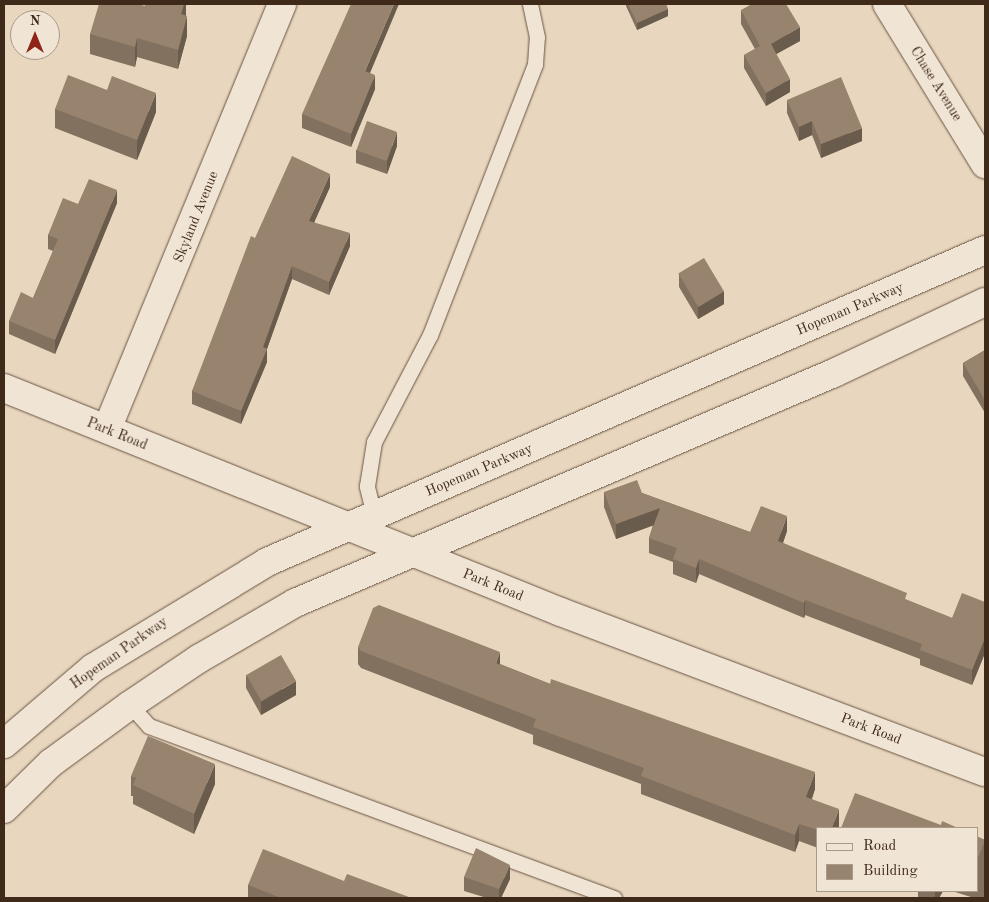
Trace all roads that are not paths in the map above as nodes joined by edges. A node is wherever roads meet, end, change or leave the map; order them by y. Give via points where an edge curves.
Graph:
1 (282, 4) edge
2 (530, 4) edge
3 (887, 4) edge
4 (985, 164) edge
5 (985, 250) edge
6 (985, 302) edge
7 (4, 388) edge
8 (106, 429) junction
9 (363, 521) junction
10 (412, 552) junction
11 (130, 705) junction
12 (4, 744) edge
13 (985, 772) edge
14 (4, 809) edge
15 (614, 898) edge

1 - 8 main road, Skyland Avenue via 139,359
2 - 9 lane via 537,37 535,64 430,335 374,442
3 - 4 main road, Chase Avenue
5 - 9 main road, Hopeman Parkway
6 - 10 main road via 834,373
7 - 8 main road, Park Road
8 - 9 main road, Park Road
9 - 10 main road, Park Road
9 - 12 main road, Hopeman Parkway via 267,562 179,612 93,668
10 - 11 main road via 295,603 200,658
10 - 13 main road, Park Road
11 - 14 main road via 52,763
11 - 15 lane via 149,726

